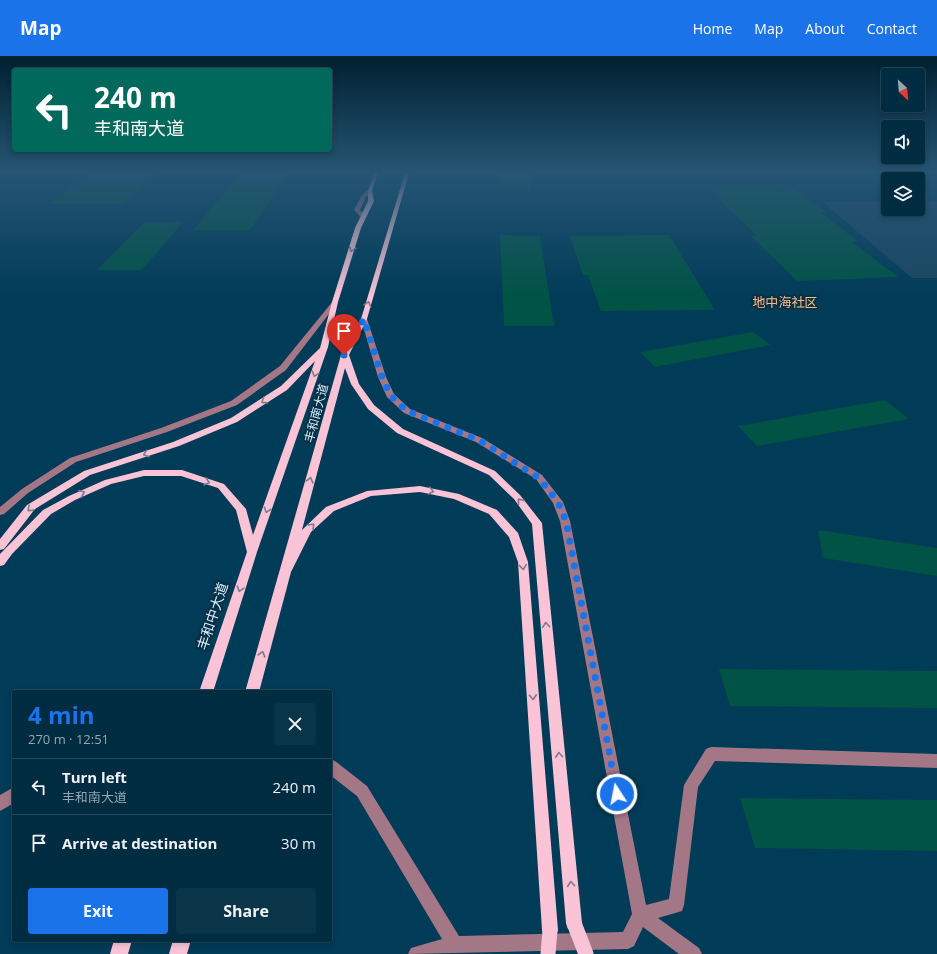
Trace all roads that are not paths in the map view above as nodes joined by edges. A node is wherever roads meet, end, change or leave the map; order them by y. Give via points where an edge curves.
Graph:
1 (364, 215) edge
2 (395, 215) edge
3 (335, 302) junction
4 (364, 319) junction
5 (324, 347) junction
6 (344, 355) junction
7 (0, 512) edge
8 (0, 546) edge
9 (252, 552) junction
10 (0, 562) edge
11 (285, 572) junction
12 (207, 690) edge
13 (253, 690) edge
14 (937, 761) edge
15 (332, 768) edge
16 (12, 795) edge
17 (0, 804) edge
18 (640, 915) junction
19 (122, 942) edge
20 (181, 942) edge
21 (455, 945) junction
22 (118, 954) edge
23 (178, 954) edge
24 (416, 954) edge
25 (548, 954) edge
26 (586, 954) edge
27 (693, 954) edge

1 -> 3 main road, 丰和南大道
4 -> 2 main road, 丰和南大道
3 - 5 main road, 丰和南大道
3 - 7 street via 283,368 234,402 164,430 73,460 25,490
4 - 6 main road, 丰和南大道
4 - 18 street via 390,395 407,411 479,440 539,478 558,502 566,521
5 -> 8 main road via 284,388 234,420 176,444 87,473 31,507
5 -> 9 main road, 丰和南大道
11 -> 6 main road, 丰和南大道
26 -> 6 main road, bridge via 574,923 537,523 517,497 492,473 400,431 371,407 355,384
10 -> 9 main road via 8,550 47,512 108,482 144,473 182,472 221,486 242,509
9 -> 12 main road, 丰和中大道
13 -> 11 main road
11 -> 25 main road, bridge via 307,530 330,509 370,493 420,489 456,496 493,512 514,536 523,562 550,930
14 - 18 street via 711,754 691,785 676,905
15 - 21 street via 362,791
16 - 17 street
18 - 21 street via 628,940
18 - 27 street
19 - 22 main road
20 - 23 main road
21 - 24 street

